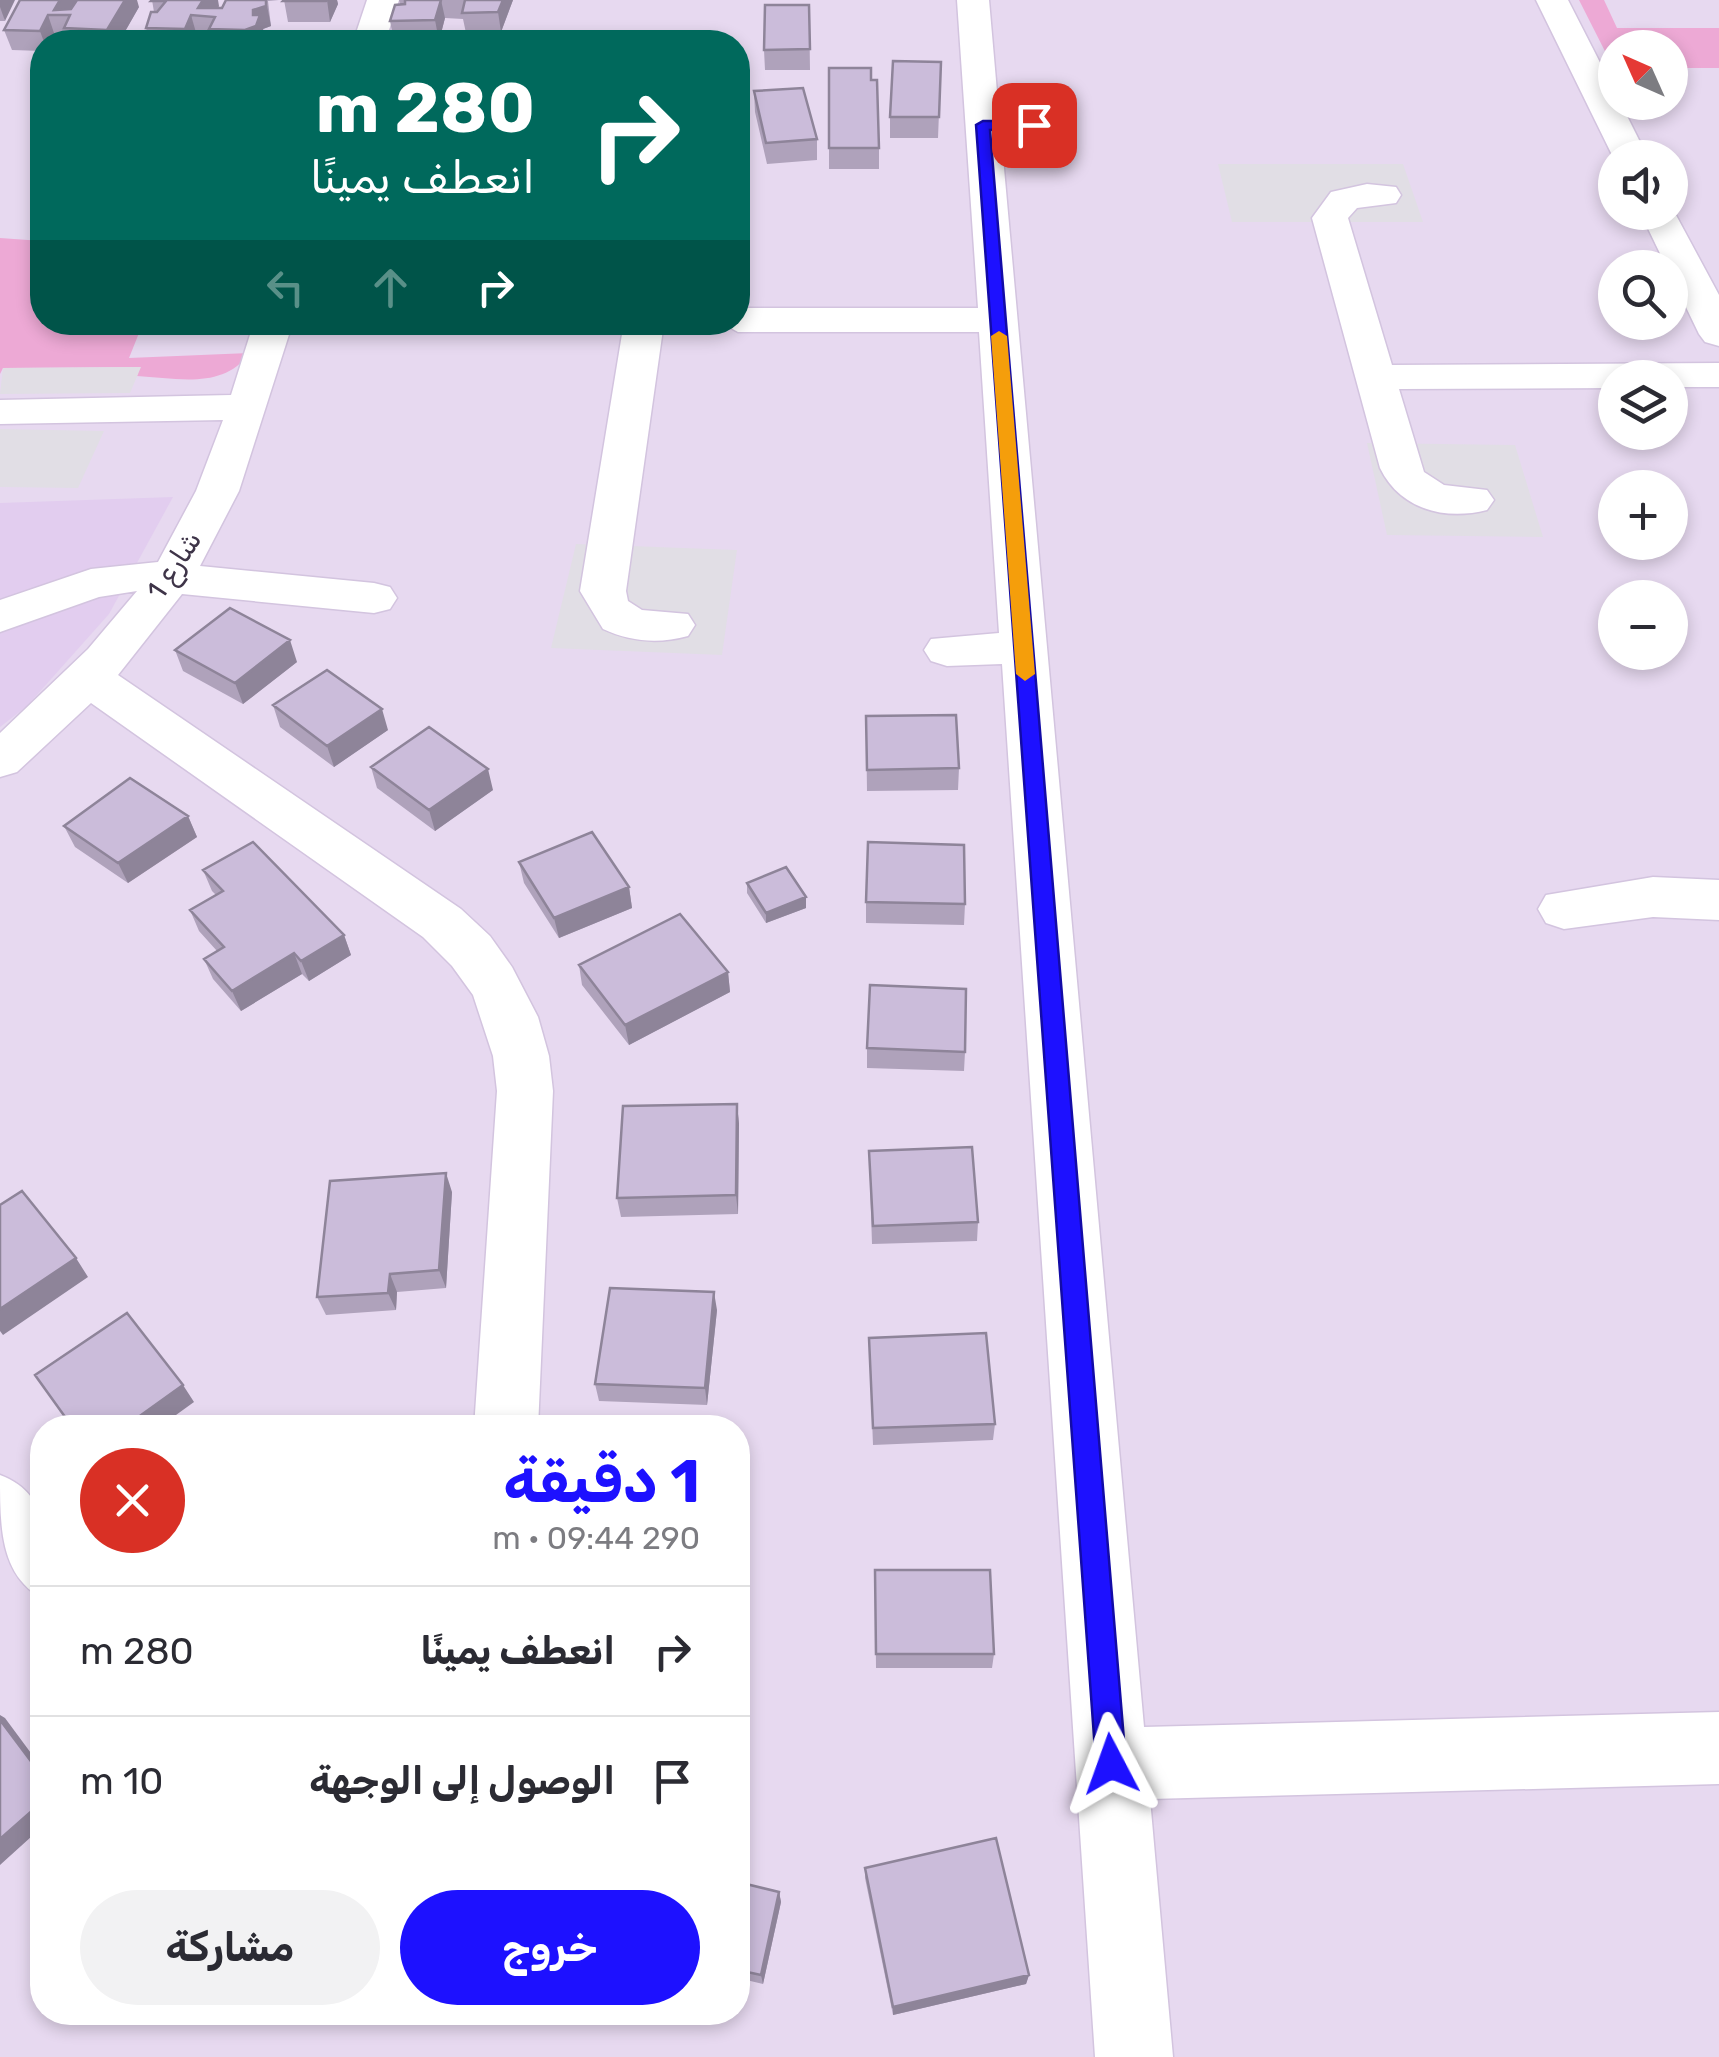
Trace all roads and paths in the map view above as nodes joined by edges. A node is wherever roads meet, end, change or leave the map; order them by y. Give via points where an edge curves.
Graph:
1 (383, 0) edge
2 (973, 0) edge
3 (1552, 0) edge
4 (373, 30) edge
5 (1622, 140) edge
6 (1383, 195) dead end
7 (1667, 230) edge
8 (750, 320) edge
9 (998, 320) junction
10 (1719, 334) edge
11 (270, 335) edge
12 (642, 335) edge
13 (1719, 374) edge
14 (1375, 377) junction
15 (246, 407) junction
16 (0, 412) edge
17 (1472, 500) dead end
18 (171, 575) junction
19 (374, 598) dead end
20 (0, 617) edge
21 (672, 625) dead end
22 (1024, 648) junction
23 (947, 650) dead end
24 (90, 679) junction
25 (0, 760) edge
26 (1719, 900) edge
27 (1564, 909) dead end
28 (507, 1415) edge
29 (0, 1506) edge
30 (30, 1548) edge
31 (1719, 1748) edge
32 (1111, 1764) junction
33 (1134, 2057) edge

1 - 4 street
2 - 9 street via 1009,125
3 - 5 street
6 - 14 street via 1338,202 1330,218
7 - 10 street
8 - 9 street
9 - 22 street
11 - 15 street, شارع 1
12 - 21 street via 604,600 628,622
13 - 14 street
14 - 17 street via 1404,476 1432,496
15 - 16 street
15 - 18 street, شارع 1 via 219,487
18 - 19 street
18 - 20 street via 91,584
18 - 24 street, شارع 1
22 - 23 street
22 - 32 street
24 - 25 street, شارع 1
24 - 28 street via 442,923 493,982 510,1017 524,1091
26 - 27 street via 1653,897
29 - 30 street
31 - 32 street
32 - 33 street

